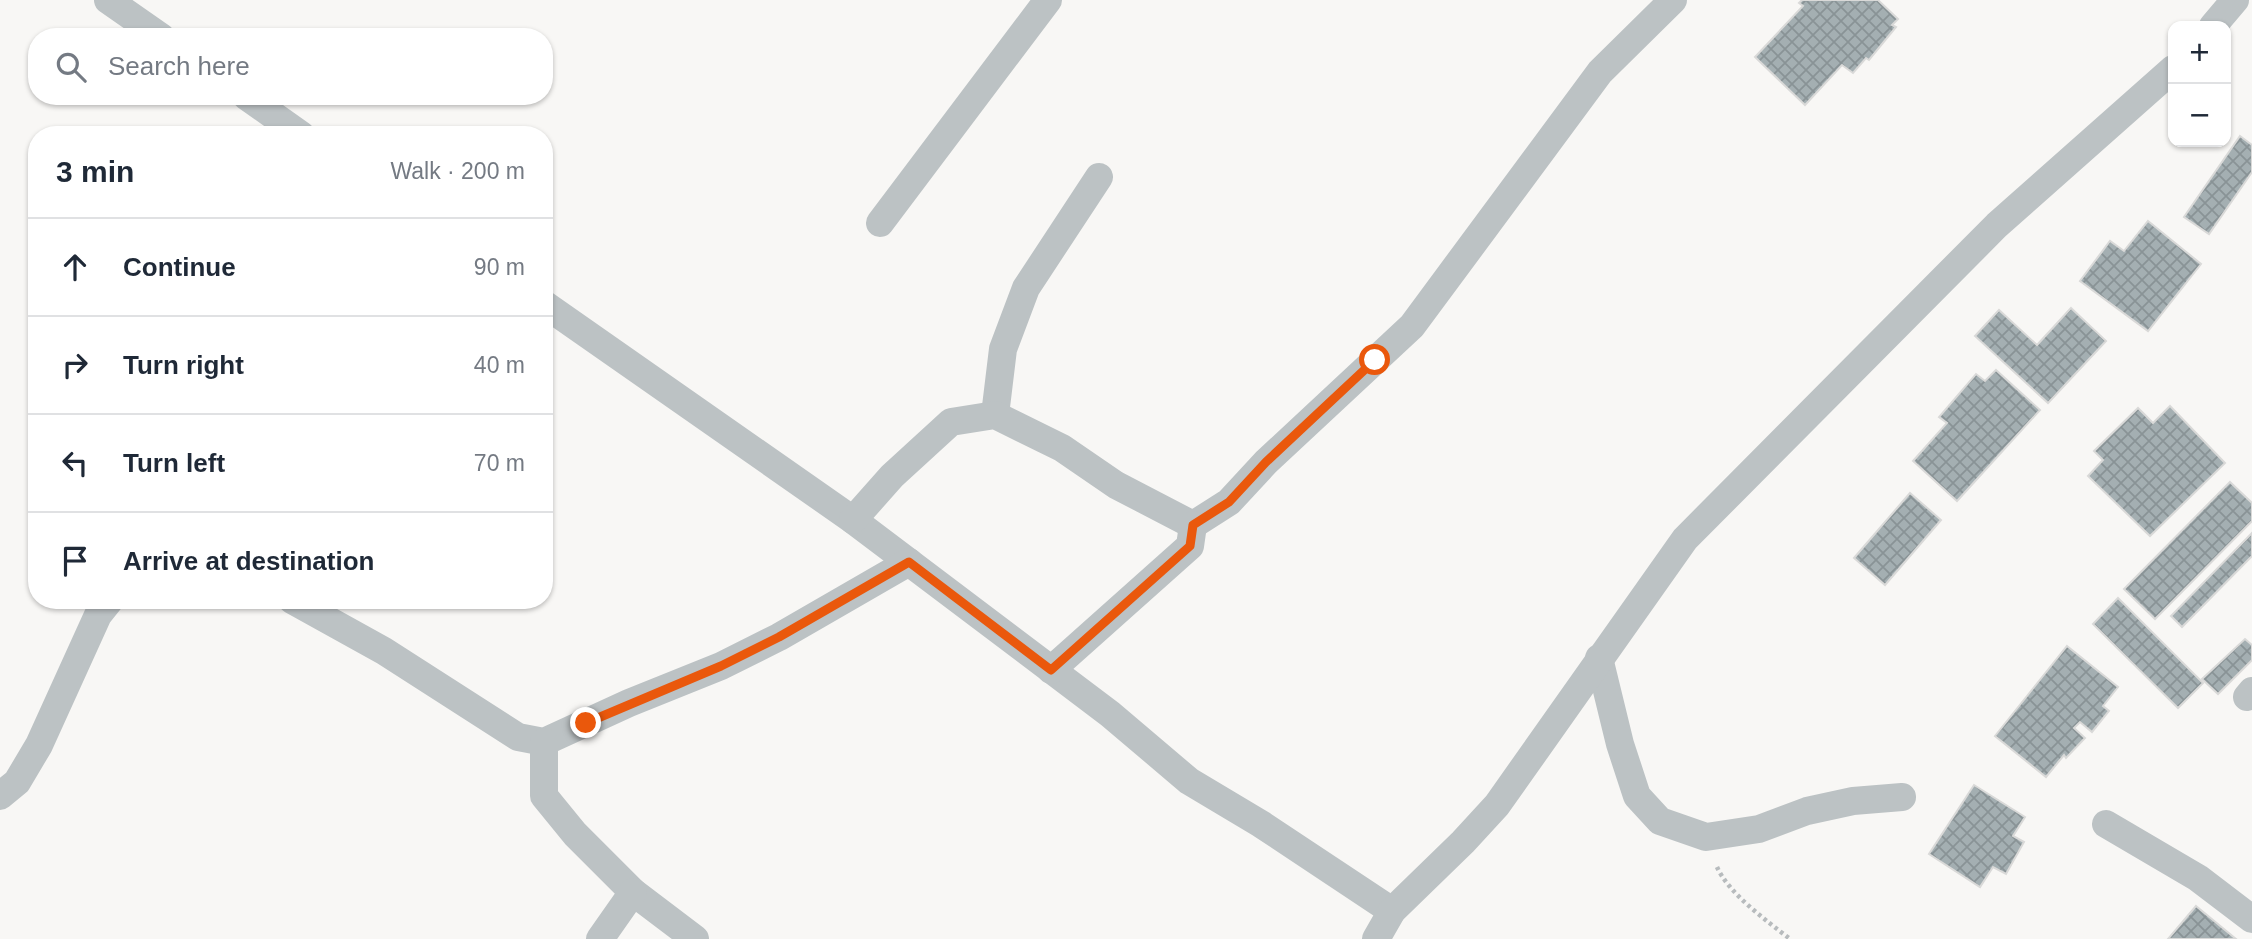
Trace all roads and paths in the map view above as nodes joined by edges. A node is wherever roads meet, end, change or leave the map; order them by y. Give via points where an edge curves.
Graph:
1 (108, 0) edge
2 (1048, 0) edge
3 (1673, 0) edge
4 (2235, 0) edge
5 (2217, 21) edge
6 (148, 28) edge
7 (2168, 73) edge
8 (259, 105) edge
9 (288, 126) edge
10 (1099, 177) dead end
11 (880, 223) dead end
12 (553, 310) edge
13 (995, 415) junction
14 (853, 520) junction
15 (1193, 525) junction
16 (909, 562) junction
17 (103, 609) edge
18 (308, 609) edge
19 (1599, 658) junction
20 (1051, 670) junction
21 (544, 742) junction
22 (0, 796) edge
23 (1902, 797) dead end
24 (2106, 824) dead end
25 (1706, 837) junction
26 (633, 892) junction
27 (1392, 911) junction
28 (2252, 919) edge
29 (600, 939) edge
30 (695, 939) edge
31 (1376, 939) edge
32 (1790, 939) edge

1 - 6 street
2 - 11 street
3 - 15 street via 1600,72 1412,326 1229,502
4 - 5 street
7 - 19 street via 1997,225 1685,539
8 - 9 street
10 - 13 street via 1026,288 1003,349
12 - 14 street
13 - 14 street via 951,422 892,476
13 - 15 street via 1062,448 1116,485
14 - 16 street
15 - 20 street via 1190,546
16 - 20 street
16 - 21 street via 721,666
17 - 22 street via 39,745 17,782
18 - 21 street via 384,651 517,737
19 - 25 street via 1637,796 1660,821
19 - 27 street via 1497,804
20 - 27 street via 1189,781
21 - 26 street via 544,796
23 - 25 street via 1853,801 1807,811 1759,829
24 - 28 street via 2198,878
25 - 32 path via 1718,871
26 - 29 street
26 - 30 street
27 - 31 street

